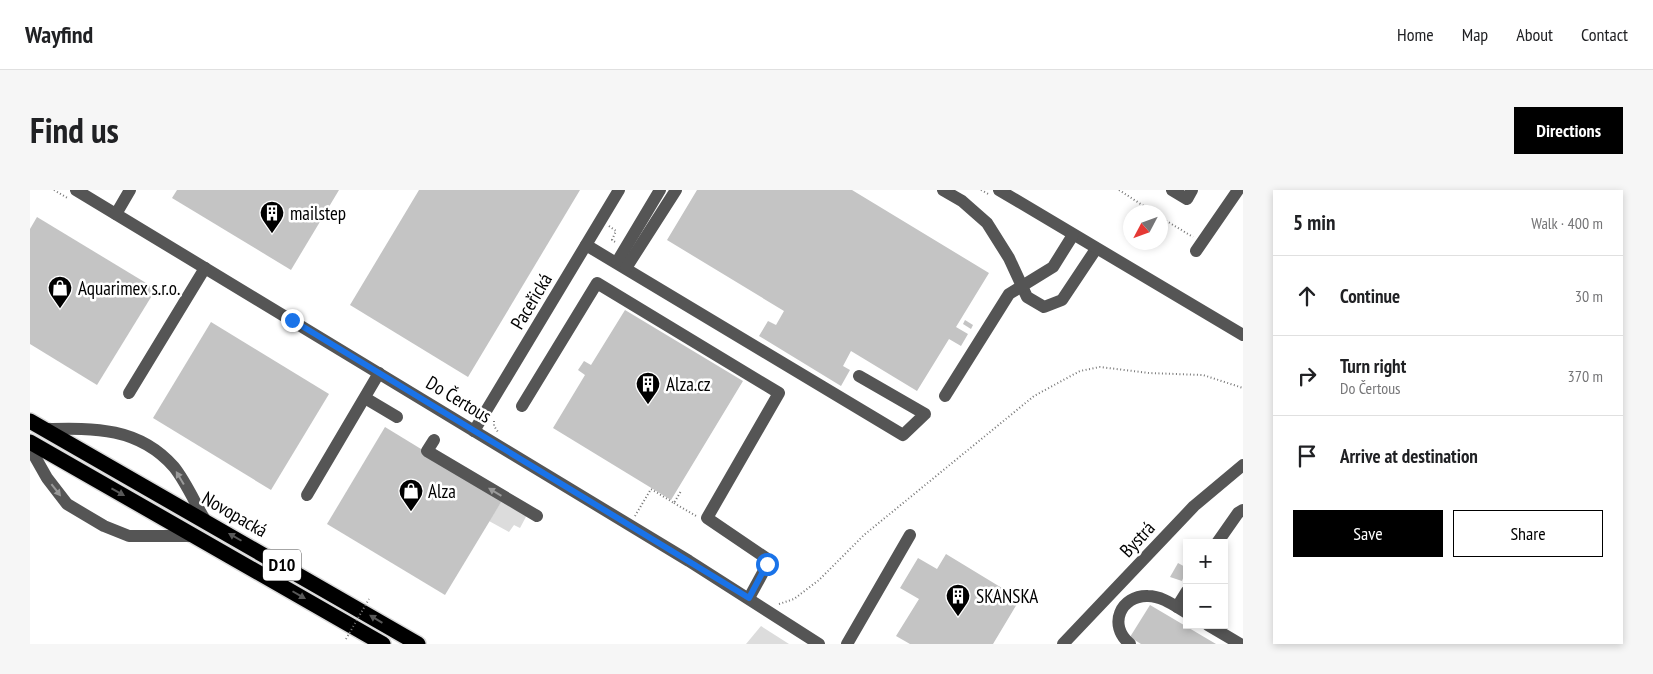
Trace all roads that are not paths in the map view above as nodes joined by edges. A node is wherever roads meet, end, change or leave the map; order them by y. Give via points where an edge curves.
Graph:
1 (76, 190) edge
2 (130, 190) edge
3 (619, 190) edge
4 (660, 190) edge
5 (676, 190) edge
6 (943, 190) edge
7 (999, 190) edge
8 (1172, 190) edge
9 (1192, 190) edge
10 (1238, 190) edge
11 (116, 214) junction
12 (1073, 235) junction
13 (586, 245) junction
14 (1199, 247) road end
15 (1096, 249) junction
16 (622, 265) junction
17 (205, 268) junction
18 (1022, 286) junction
19 (1243, 335) edge
20 (379, 373) junction
21 (859, 376) dead end
22 (129, 393) dead end
23 (945, 396) dead end
24 (365, 398) junction
25 (522, 406) dead end
26 (397, 417) dead end
27 (30, 421) edge
28 (46, 429) junction
29 (474, 431) junction
30 (434, 440) dead end
31 (30, 442) edge
32 (30, 448) edge
33 (1243, 465) edge
34 (307, 496) dead end
35 (1243, 510) edge
36 (537, 516) dead end
37 (205, 520) junction
38 (910, 535) dead end
39 (196, 536) junction
40 (1220, 539) edge
41 (749, 598) junction
42 (1182, 610) edge
43 (1215, 629) edge
44 (383, 644) edge
45 (418, 644) edge
46 (819, 644) edge
47 (847, 644) edge
48 (1063, 644) edge
49 (1130, 644) edge
50 (1240, 644) edge

1 - 11 street, Do Čertous
2 - 11 street
3 - 13 street, Paceřická
4 - 16 street
5 - 16 street
6 - 18 street via 962,201 986,223 1009,258
7 - 12 street
8 - 9 street via 1187,199
10 - 14 street
11 - 17 street, Do Čertous
12 - 15 street
12 - 18 street via 1053,267
13 - 16 street
13 - 29 street, Paceřická
15 - 18 street via 1062,300 1044,307 1027,297
15 - 19 street
16 - 21 street via 903,435 925,414
17 - 20 street, Do Čertous
17 - 22 street
18 - 23 street via 1008,294
20 - 24 street
20 - 29 street, Do Čertous
24 - 26 street
24 - 34 street
25 - 41 street via 597,283 779,393 706,518 766,558 767,564
27 - 28 highway, Novopacká / D10
28 - 37 highway, Novopacká / D10
37 -> 28 street via 174,468 139,442 107,430
29 - 41 street, Do Čertous
36 -> 30 street via 428,451
31 -> 39 highway, Novopacká / D10
32 -> 39 street via 47,478 68,504 104,526 129,536
33 - 48 street, Bystrá via 1194,506
35 - 40 street
45 -> 37 highway, Novopacká / D10
38 - 47 street
39 -> 44 highway, Novopacká / D10
41 - 46 street, Do Čertous
42 - 49 street via 1161,598 1146,596 1129,602 1120,612 1117,622 1121,635
43 - 50 street

